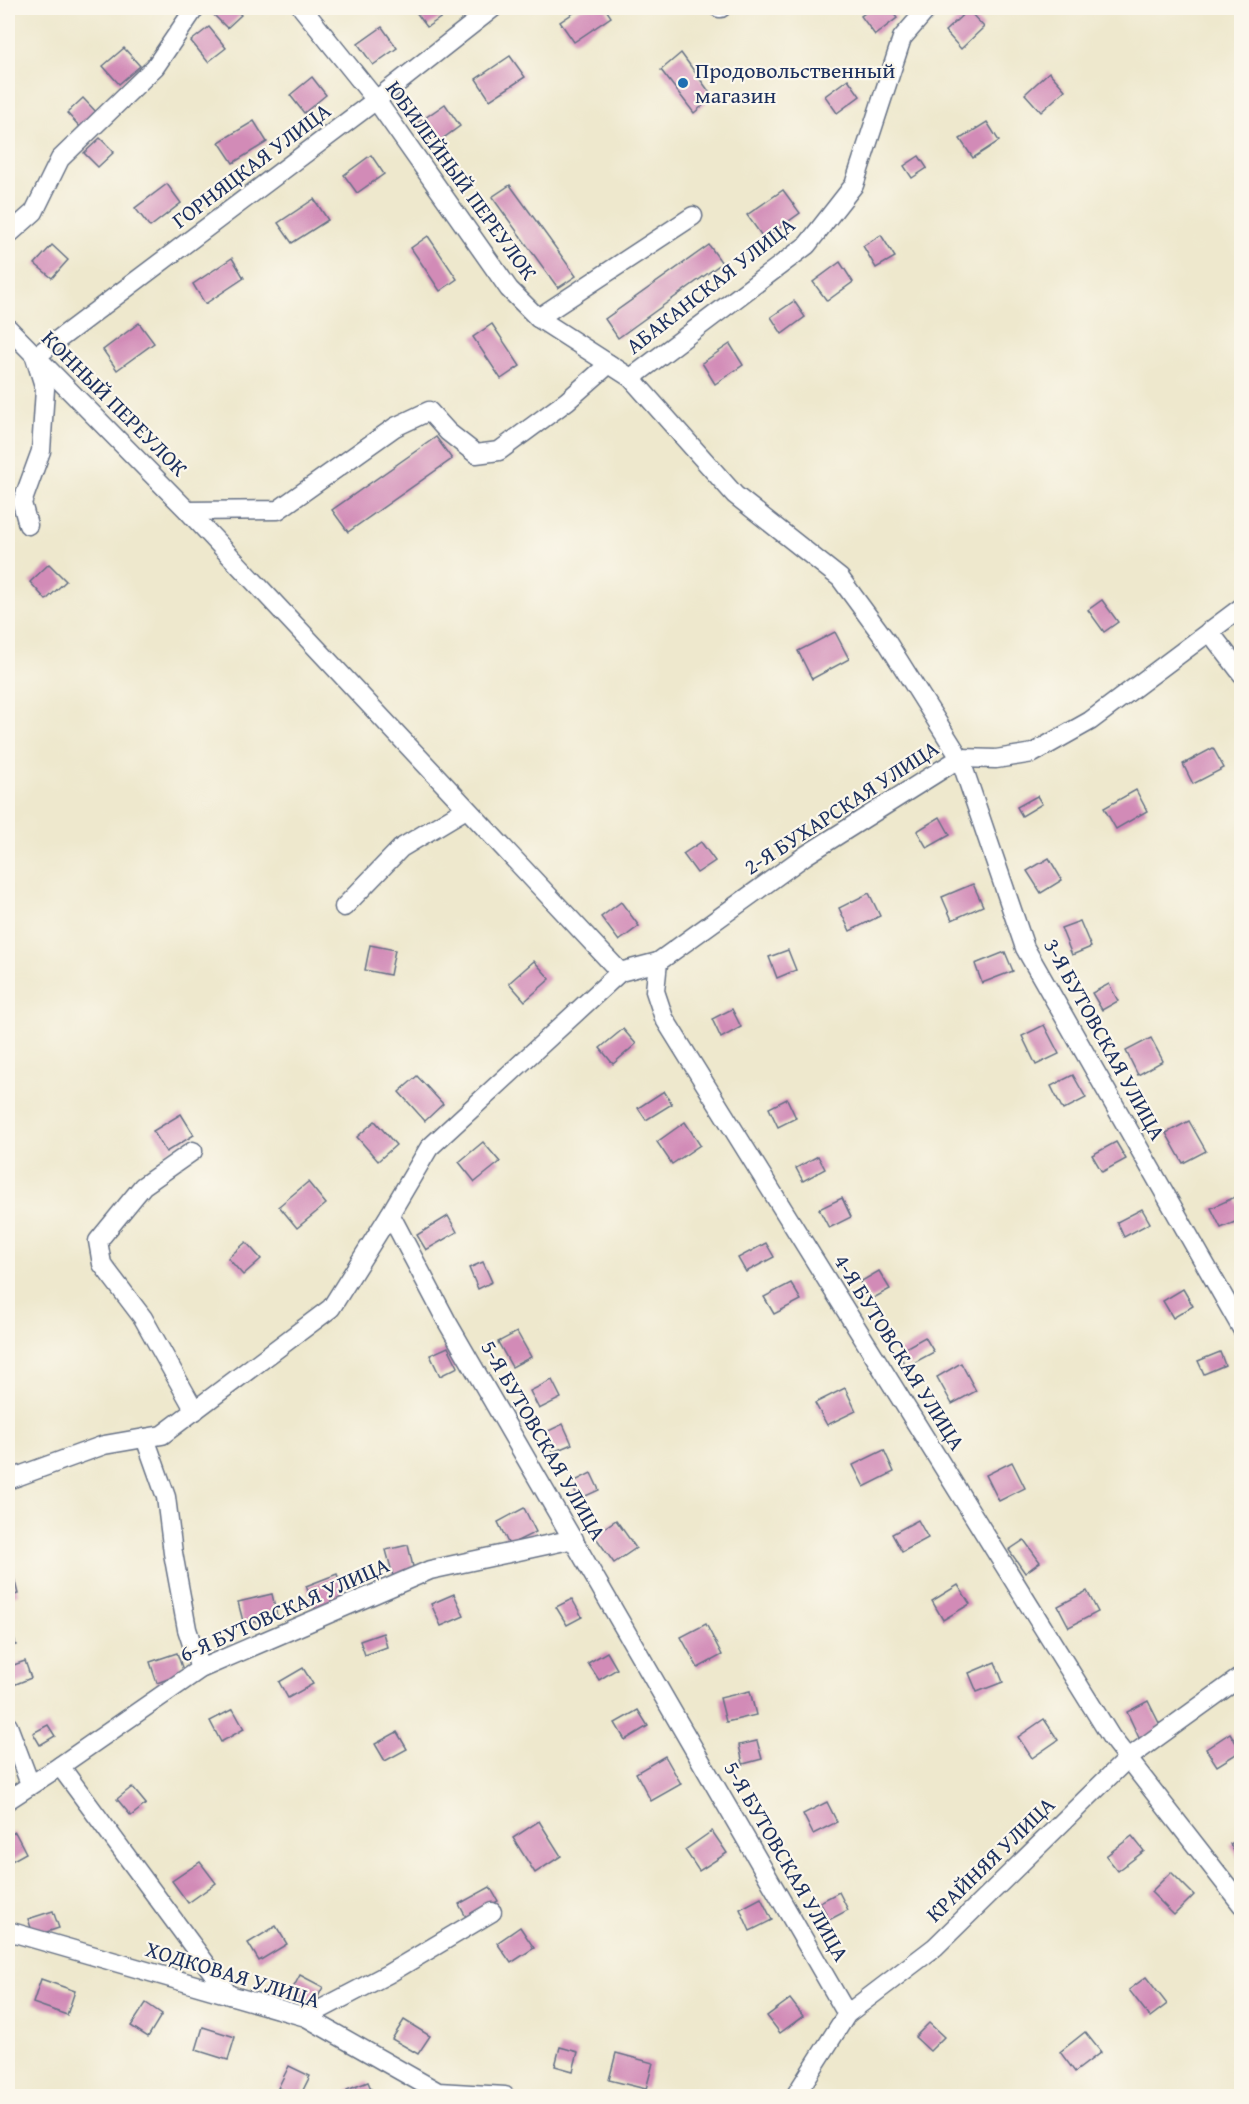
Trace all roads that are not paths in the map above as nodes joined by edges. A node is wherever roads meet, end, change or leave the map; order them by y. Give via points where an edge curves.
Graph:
1 (195, 8) edge
2 (302, 8) edge
3 (493, 8) edge
4 (928, 8) edge
5 (376, 100) junction
6 (693, 216) dead end
7 (8, 235) edge
8 (538, 318) junction
9 (8, 328) edge
10 (35, 357) junction
11 (609, 363) junction
12 (631, 378) junction
13 (188, 511) junction
14 (28, 525) dead end
15 (1242, 607) edge
16 (1209, 631) junction
17 (1242, 674) edge
18 (960, 758) junction
19 (466, 809) junction
20 (344, 907) dead end
21 (658, 962) junction
22 (620, 972) junction
23 (193, 1151) dead end
24 (390, 1214) junction
25 (1242, 1329) edge
26 (195, 1411) junction
27 (145, 1438) junction
28 (8, 1480) edge
29 (574, 1539) junction
30 (200, 1669) junction
31 (1242, 1676) edge
32 (8, 1726) edge
33 (1127, 1759) junction
34 (60, 1766) junction
35 (30, 1784) junction
36 (8, 1800) edge
37 (1242, 1905) edge
38 (492, 1912) dead end
39 (8, 1931) edge
40 (229, 1995) junction
41 (847, 2014) junction
42 (306, 2017) junction
43 (505, 2097) edge
44 (795, 2097) edge

1 - 7 street via 156,67 60,159 34,212
2 - 5 street, ЮБИЛЕЙНЫЙ ПЕРЕУЛОК
3 - 5 street, ГОРНЯЦКАЯ УЛИЦА
4 - 12 street, АБАКАНСКАЯ УЛИЦА via 902,38 854,185 807,245
5 - 8 street, ЮБИЛЕЙНЫЙ ПЕРЕУЛОК via 509,289
5 - 10 street, ГОРНЯЦКАЯ УЛИЦА
6 - 8 street
8 - 11 street, ЮБИЛЕЙНЫЙ ПЕРЕУЛОК
9 - 10 street, КОННЫЙ ПЕРЕУЛОК
10 - 13 street, КОННЫЙ ПЕРЕУЛОК
10 - 14 street via 45,389 41,452 22,503
11 - 12 street, ЮБИЛЕЙНЫЙ ПЕРЕУЛОК
11 - 13 street via 567,401 499,451 476,454 429,411 395,427 278,510
12 - 18 street, ЮБИЛЕЙНЫЙ ПЕРЕУЛОК via 735,495 840,578 887,642
13 - 19 street, КОННЫЙ ПЕРЕУЛОК
15 - 16 street, 2-Я БУХАРСКАЯ УЛИЦА
16 - 17 street
16 - 18 street, 2-Я БУХАРСКАЯ УЛИЦА via 1090,722 1033,753 996,759
18 - 21 street, 2-Я БУХАРСКАЯ УЛИЦА via 806,855
18 - 25 street, 3-Я БУТОВСКАЯ УЛИЦА via 1026,948
19 - 20 street via 401,848
19 - 22 street, КОННЫЙ ПЕРЕУЛОК
21 - 22 street
21 - 33 street, 4-Я БУТОВСКАЯ УЛИЦА via 655,991 664,1018
22 - 24 street via 429,1148
23 - 26 street via 143,1186 98,1241 102,1264 143,1318
24 - 26 street via 331,1308
24 - 29 street, 5-Я БУТОВСКАЯ УЛИЦА via 446,1320
26 - 27 street via 162,1435
27 - 28 street via 104,1445
27 - 30 street via 166,1497 187,1629
29 - 30 street, 6-Я БУТОВСКАЯ УЛИЦА via 430,1570
29 - 41 street, 5-Я БУТОВСКАЯ УЛИЦА
30 - 34 street, 6-Я БУТОВСКАЯ УЛИЦА
31 - 33 street, КРАЙНЯЯ УЛИЦА
32 - 35 street
33 - 37 street, 4-Я БУТОВСКАЯ УЛИЦА
33 - 41 street, КРАЙНЯЯ УЛИЦА via 935,1947
34 - 35 street, 6-Я БУТОВСКАЯ УЛИЦА
34 - 40 street
35 - 36 street, 6-Я БУТОВСКАЯ УЛИЦА
38 - 42 street
39 - 40 street, ХОДКОВАЯ УЛИЦА
40 - 42 street, ХОДКОВАЯ УЛИЦА
41 - 44 street, КРАЙНЯЯ УЛИЦА
42 - 43 street, ХОДКОВАЯ УЛИЦА via 438,2092

